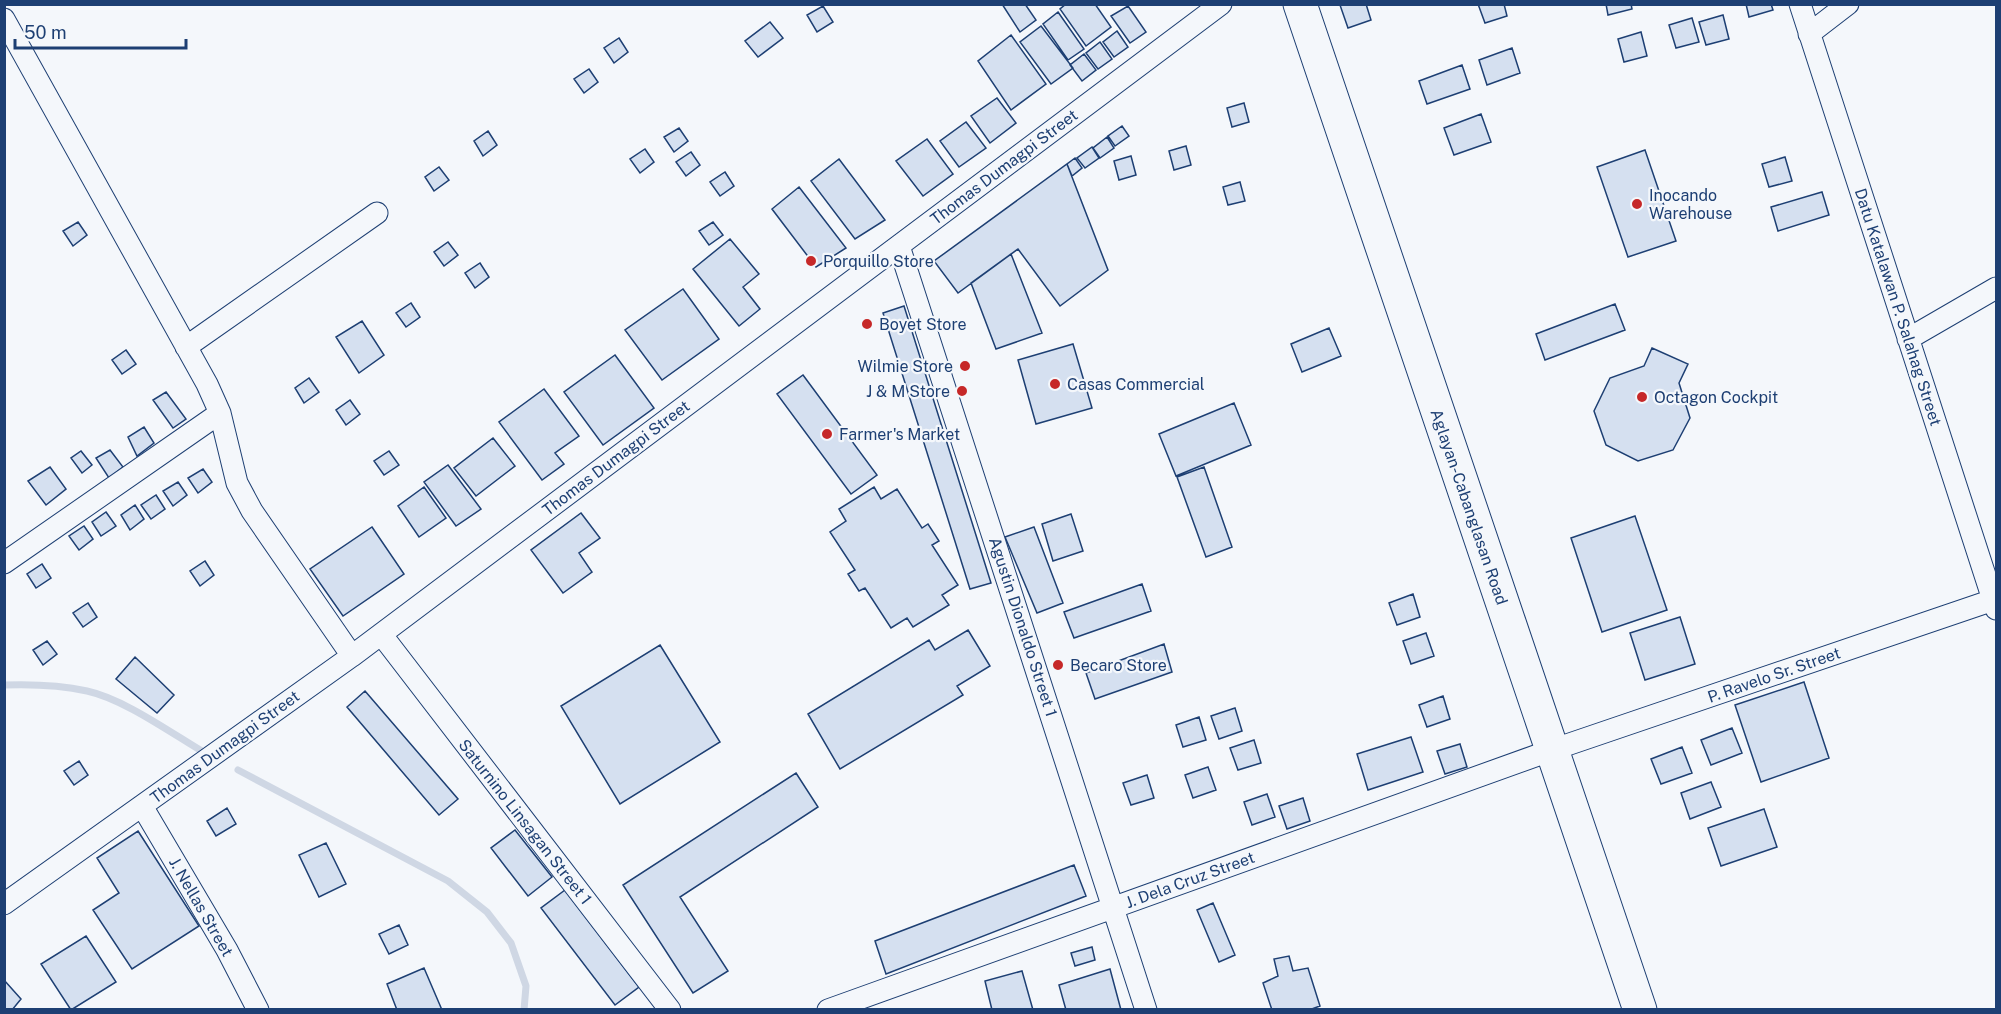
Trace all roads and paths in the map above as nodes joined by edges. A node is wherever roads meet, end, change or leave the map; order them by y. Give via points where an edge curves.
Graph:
1 (1221, 4) edge
2 (1300, 4) edge
3 (1800, 4) edge
4 (1848, 4) edge
5 (4, 20) edge
6 (1809, 34) junction
7 (377, 213) dead end
8 (899, 246) junction
9 (1996, 288) edge
10 (1908, 339) junction
11 (186, 347) junction
12 (220, 413) junction
13 (4, 563) edge
14 (1996, 603) edge
15 (381, 634) junction
16 (352, 656) junction
17 (1552, 750) junction
18 (142, 806) junction
19 (4, 904) edge
20 (1113, 907) junction
21 (258, 1010) edge
22 (670, 1010) edge
23 (828, 1010) edge
24 (1146, 1010) edge
25 (1640, 1010) edge

1 - 8 street, Thomas Dumagpi Street
2 - 17 main road, Aglayan-Cabanglasan Road
3 - 6 street, Datu Katalawan P. Salahag Street
4 - 6 street
5 - 11 street
6 - 10 street, Datu Katalawan P. Salahag Street
7 - 11 street
8 - 15 street, Thomas Dumagpi Street
8 - 20 street, Agustin Dionaldo Street 1
9 - 10 street
10 - 14 street, Datu Katalawan P. Salahag Street
11 - 12 street
12 - 13 street
12 - 16 street via 237,483
14 - 17 street, P. Ravelo Sr. Street
15 - 16 street, Thomas Dumagpi Street
15 - 22 street, Saturnino Linsagan Street 1
16 - 18 street, Thomas Dumagpi Street
17 - 20 street, J. Dela Cruz Street
17 - 25 main road, Aglayan-Cabanglasan Road
18 - 19 street, Thomas Dumagpi Street
18 - 21 street, J. Nellas Street
20 - 23 street, J. Dela Cruz Street
20 - 24 street, Agustin Dionaldo Street 1

